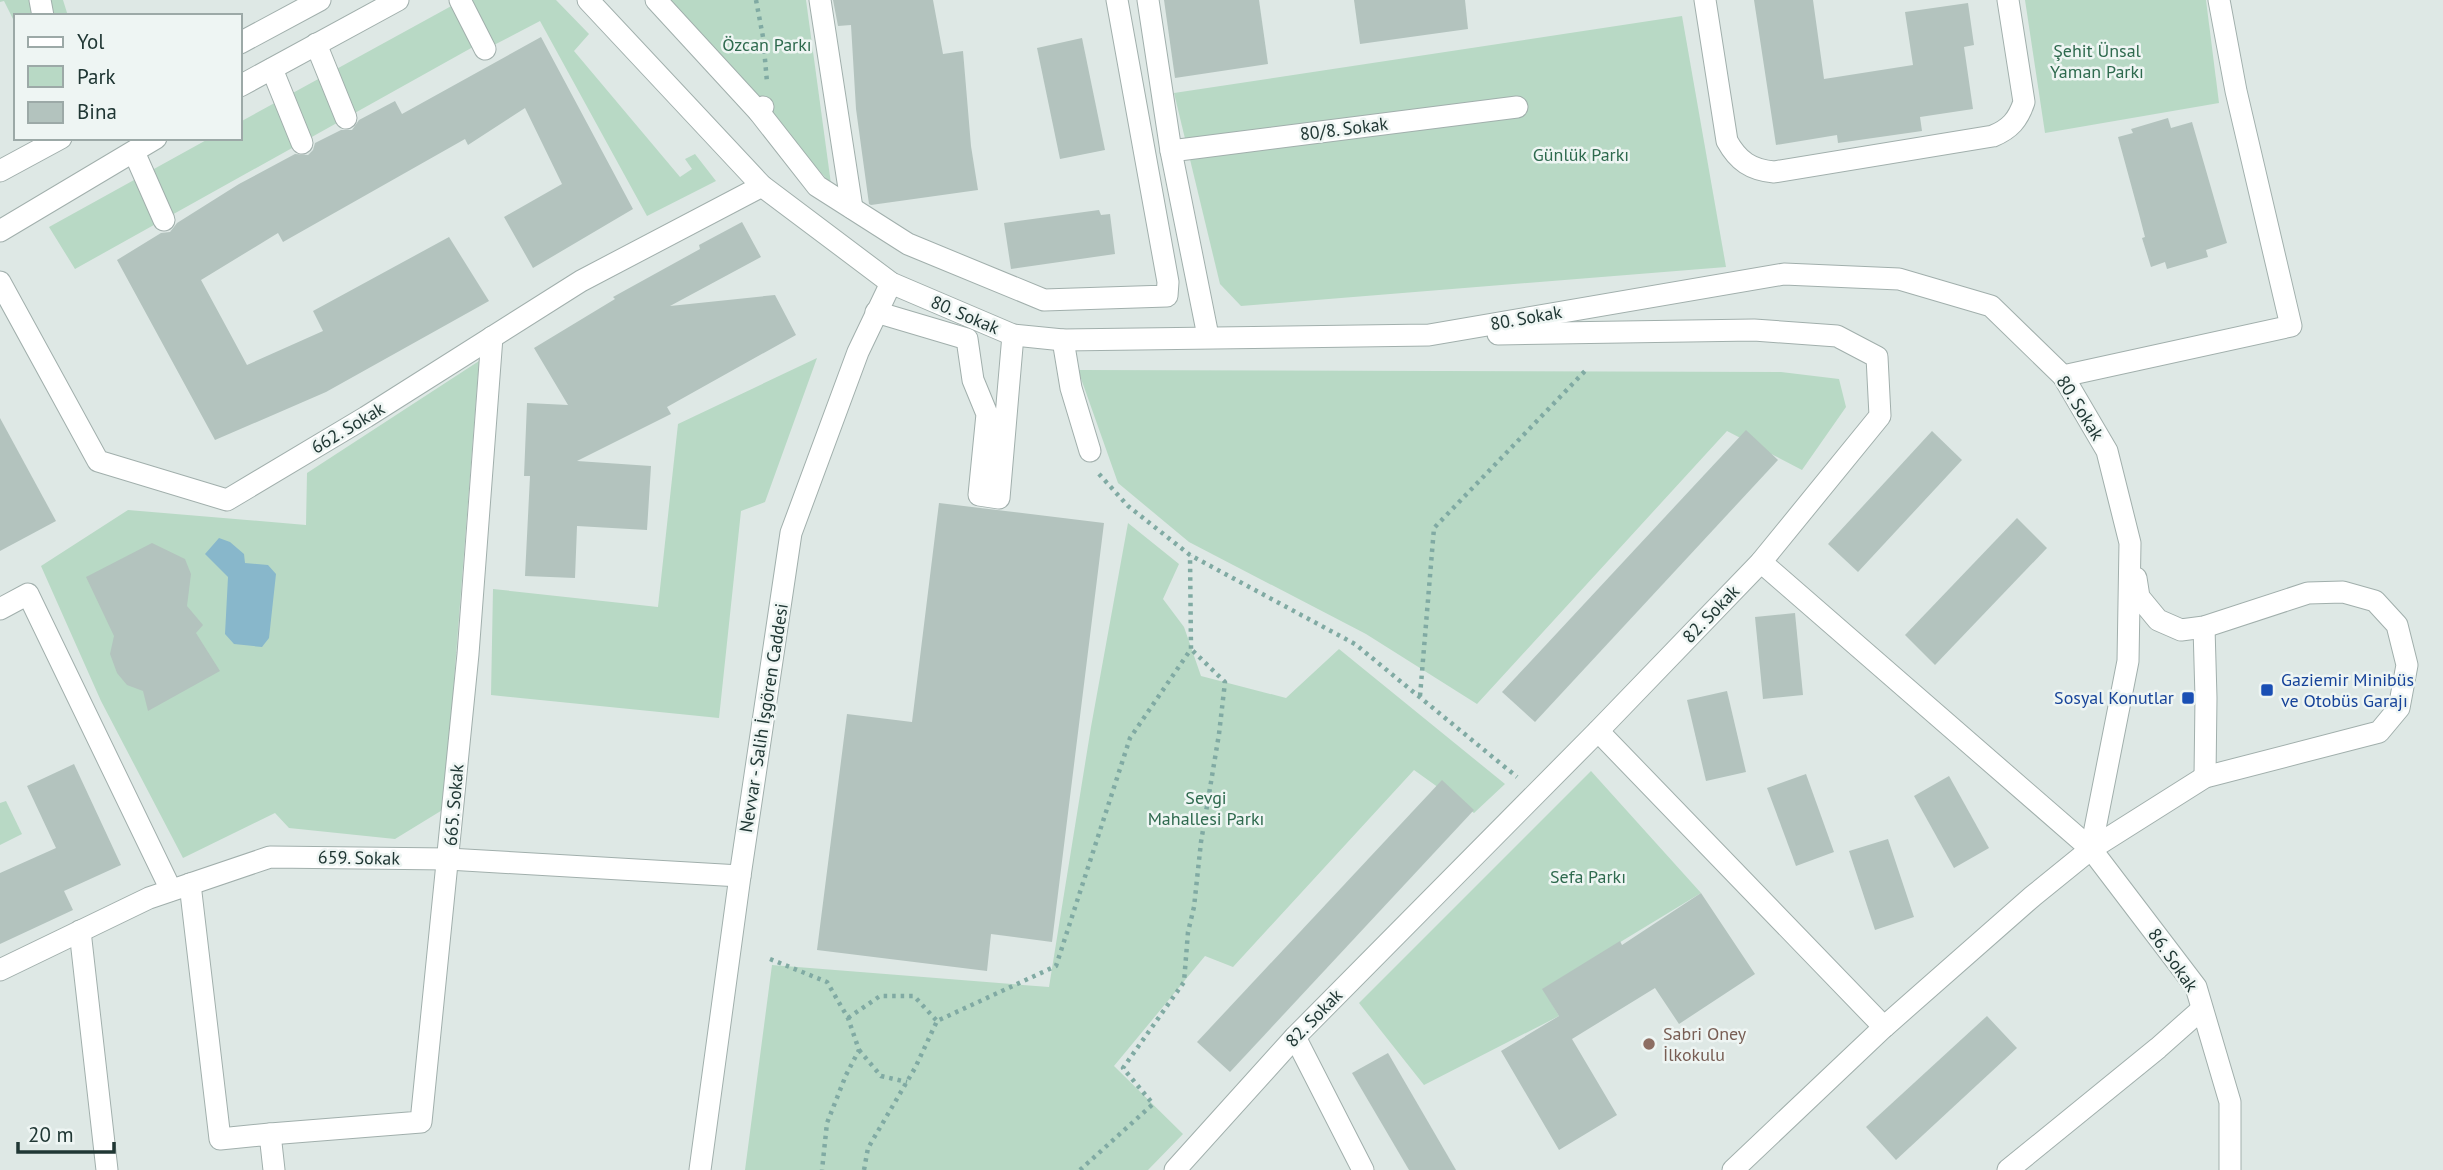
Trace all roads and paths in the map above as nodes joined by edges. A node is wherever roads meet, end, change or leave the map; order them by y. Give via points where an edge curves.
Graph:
1 (320, 0) edge
2 (398, 0) edge
3 (460, 0) edge
4 (588, 0) edge
5 (656, 0) edge
6 (756, 0) edge
7 (820, 0) edge
8 (1117, 0) edge
9 (1148, 0) edge
10 (1705, 0) edge
11 (2008, 0) edge
12 (2219, 0) edge
13 (242, 42) edge
14 (316, 44) junction
15 (485, 49) dead end
16 (272, 69) junction
17 (242, 85) edge
18 (1517, 107) dead end
19 (761, 110) junction
20 (346, 118) dead end
21 (57, 140) edge
22 (153, 140) edge
23 (302, 143) dead end
24 (1171, 151) junction
25 (134, 152) junction
26 (0, 171) edge
27 (762, 186) junction
28 (852, 208) junction
29 (164, 220) dead end
30 (0, 232) edge
31 (0, 282) edge
32 (891, 283) junction
33 (876, 312) junction
34 (1013, 335) junction
35 (1429, 335) junction
36 (1208, 336) junction
37 (492, 337) junction
38 (1063, 340) junction
39 (1586, 371) dead end
40 (2063, 376) junction
41 (1090, 451) joint
42 (2130, 543) junction
43 (1190, 555) junction
44 (1761, 562) junction
45 (0, 609) edge
46 (2203, 627) junction
47 (1191, 649) junction
48 (1420, 697) junction
49 (1598, 731) junction
50 (2205, 777) junction
51 (1536, 793) junction
52 (2091, 849) junction
53 (449, 859) junction
54 (740, 876) junction
55 (180, 887) junction
56 (80, 931) junction
57 (770, 959) dead end
58 (0, 970) edge
59 (2202, 1009) junction
60 (848, 1018) junction
61 (937, 1021) junction
62 (1884, 1027) junction
63 (1295, 1037) junction
64 (859, 1050) junction
65 (907, 1082) junction
66 (270, 1133) junction
67 (107, 1170) edge
68 (274, 1170) edge
69 (700, 1170) edge
70 (822, 1170) edge
71 (864, 1170) edge
72 (1080, 1170) edge
73 (1175, 1170) edge
74 (1363, 1170) edge
75 (1733, 1170) edge
76 (2008, 1170) edge
77 (2230, 1170) edge

1 - 13 street
2 - 14 street
3 - 15 street
4 - 27 street, 80. Sokak
5 - 19 street
6 - 19 path via 768,80
7 - 28 street
8 - 28 street via 1167,296 1044,300 908,244
9 - 24 street
10 - 11 street via 1727,141 1749,166 1774,172 2003,132 2024,102
12 - 40 street via 2291,326
14 - 16 street
14 - 20 street
16 - 17 street
16 - 23 street
18 - 24 street, 80/8. Sokak
19 - 28 street via 817,186
21 - 26 street
22 - 25 street
24 - 36 street
25 - 29 street
25 - 30 street
27 - 32 street, 80. Sokak
27 - 37 street, 662. Sokak via 581,281
31 - 37 street, 662. Sokak via 98,461 227,500
32 - 33 street, Nevvar - Salih İşgören Caddesi
32 - 34 street, 80. Sokak
33 - 34 street via 967,340 973,380 987,414 979,495 999,498
33 - 54 street, Nevvar - Salih İşgören Caddesi via 791,533
34 - 38 street, 80. Sokak
35 - 36 street, 80. Sokak
35 - 40 street, 80. Sokak via 1784,274 1899,279 1991,306
35 - 44 street, 82. Sokak via 1755,330 1837,336 1877,357 1880,416
36 - 38 street, 80. Sokak
37 - 53 street, 665. Sokak
38 - 41 street
39 - 48 path via 1434,528
40 - 42 street, 80. Sokak via 2107,451
41 - 43 path via 1096,471 1128,506
42 - 46 street via 2139,597 2158,620 2181,630
42 - 52 street, 80. Sokak via 2128,661
43 - 47 path
43 - 48 path via 1355,644
44 - 49 street, 82. Sokak
44 - 52 street, 86. Sokak
45 - 55 street via 28,593
46 - 50 street
46 - 50 street via 2308,593 2343,592 2375,601 2397,625 2407,665 2399,708 2379,732
47 - 61 path via 1130,738 1056,966
47 - 72 path via 1225,682 1184,982 1124,1068 1153,1104
48 - 51 path
49 - 51 street, 82. Sokak
49 - 62 street
50 - 52 street
51 - 63 street, 82. Sokak
52 - 59 street, 86. Sokak via 2196,987
52 - 62 street
53 - 54 street, 659. Sokak
53 - 55 street, 659. Sokak via 270,857
53 - 66 street, 665. Sokak via 421,1122
54 - 69 street, Nevvar - Salih İşgören Caddesi
55 - 56 street, 659. Sokak
55 - 66 street via 220,1139
56 - 58 street, 659. Sokak
56 - 67 street
57 - 60 path via 827,982
59 - 76 street
59 - 77 street, 86. Sokak via 2230,1102
60 - 61 path via 880,996 914,996
60 - 64 path
61 - 65 path
62 - 75 street
63 - 73 street, 82. Sokak
63 - 74 street
64 - 65 path via 881,1076
64 - 70 path via 827,1123
65 - 71 path via 868,1148
66 - 68 street

